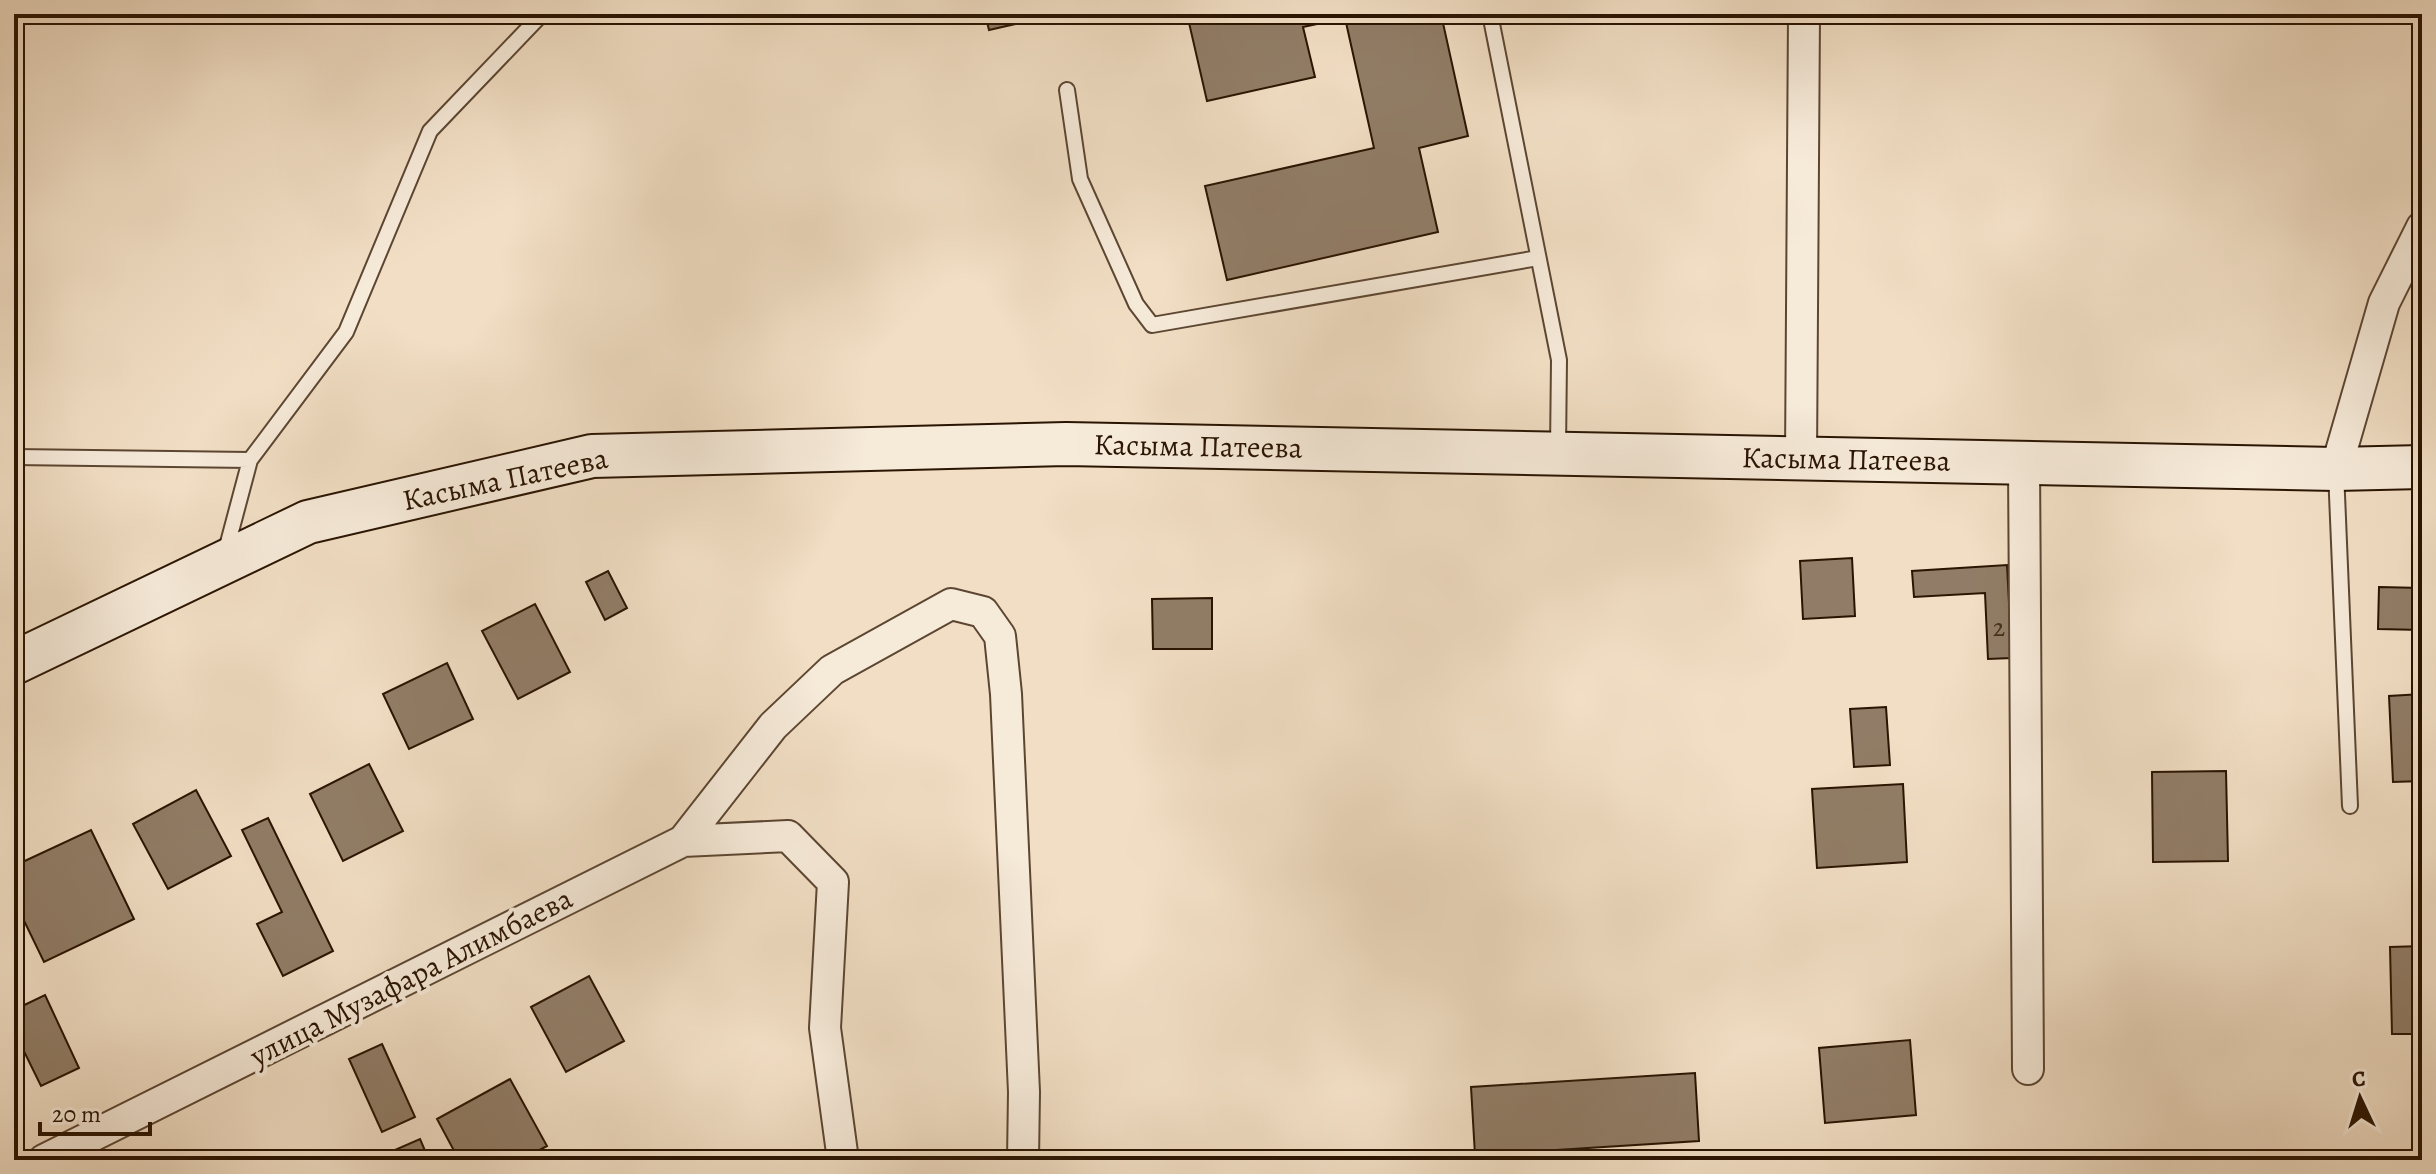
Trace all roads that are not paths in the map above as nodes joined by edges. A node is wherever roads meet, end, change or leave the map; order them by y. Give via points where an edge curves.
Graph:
1 (542, 14) edge
2 (1490, 14) edge
3 (1804, 14) edge
4 (1067, 90) dead end
5 (2422, 227) edge
6 (1538, 258) junction
7 (1558, 454) junction
8 (14, 457) edge
9 (1801, 459) junction
10 (250, 460) junction
11 (2024, 463) junction
12 (2422, 467) edge
13 (2336, 469) junction
14 (223, 562) junction
15 (14, 663) edge
16 (2350, 806) dead end
17 (683, 841) junction
18 (2028, 1069) dead end
19 (44, 1160) edge
20 (843, 1160) edge
21 (1023, 1160) edge

1 - 10 lane via 430,131 346,332
2 - 6 lane
3 - 9 street
4 - 6 lane via 1080,179 1136,304 1152,325
5 - 13 street via 2384,303
6 - 7 lane via 1559,360
7 - 9 main road, Касыма Патеева
7 - 14 main road, Касыма Патеева via 1066,444 592,456 308,522
8 - 10 lane
9 - 11 main road, Касыма Патеева
10 - 14 lane
11 - 13 main road, Касыма Патеева
11 - 18 street
12 - 13 main road, Касыма Патеева
13 - 16 lane
14 - 15 main road, Касыма Патеева
17 - 19 street, улица Музафара Алимбаева
17 - 20 street, улица Музафара Алимбаева via 788,836 833,882 825,1028
17 - 21 street via 773,726 832,670 951,604 983,612 1000,636 1006,694

